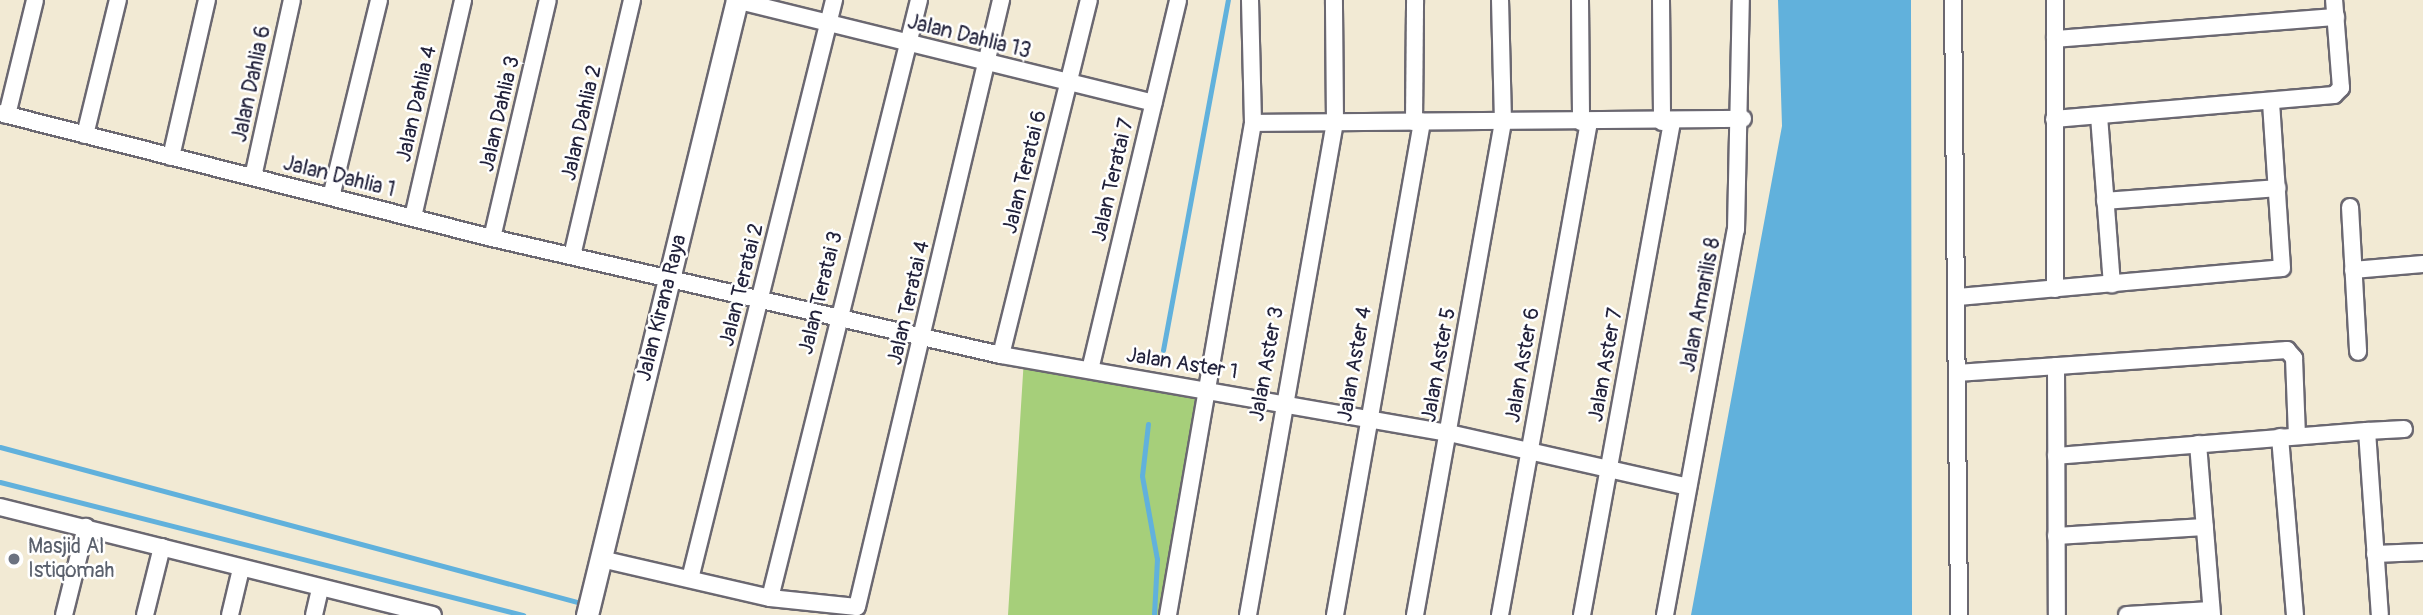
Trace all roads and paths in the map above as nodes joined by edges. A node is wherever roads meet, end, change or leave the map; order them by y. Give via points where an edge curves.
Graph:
1 (35, 0) edge
2 (118, 0) edge
3 (207, 0) edge
4 (292, 0) edge
5 (379, 0) edge
6 (463, 0) edge
7 (548, 0) edge
8 (632, 0) edge
9 (736, 0) edge
10 (834, 0) edge
11 (919, 0) edge
12 (1001, 0) edge
13 (1089, 0) edge
14 (1178, 0) edge
15 (1250, 0) edge
16 (1334, 0) edge
17 (1415, 0) edge
18 (1500, 0) edge
19 (1580, 0) edge
20 (1661, 0) edge
21 (1741, 0) edge
22 (1953, 0) edge
23 (2054, 0) edge
24 (2334, 0) edge
25 (2336, 17) junction
26 (828, 24) junction
27 (2055, 39) junction
28 (908, 44) junction
29 (985, 62) junction
30 (1070, 83) junction
31 (2271, 102) junction
32 (1153, 103) junction
33 (3, 114) edge
34 (2099, 116) junction
35 (1743, 119) junction
36 (2054, 119) junction
37 (1335, 122) junction
38 (1418, 122) junction
39 (1503, 122) junction
40 (1585, 122) junction
41 (1667, 122) junction
42 (1253, 123) junction
43 (85, 135) junction
44 (171, 157) junction
45 (253, 177) junction
46 (2278, 188) junction
47 (331, 197) junction
48 (2105, 201) junction
49 (2350, 207) dead end
50 (413, 218) junction
51 (492, 238) junction
52 (572, 256) junction
53 (2423, 264) edge
54 (2353, 270) junction
55 (669, 279) junction
56 (2112, 284) junction
57 (2054, 289) junction
58 (1958, 297) junction
59 (760, 299) junction
60 (836, 315) junction
61 (923, 337) junction
62 (2358, 352) dead end
63 (1001, 355) junction
64 (2056, 366) junction
65 (1090, 370) junction
66 (1957, 373) junction
67 (1203, 388) junction
68 (1281, 401) junction
69 (1366, 417) junction
70 (2404, 429) dead end
71 (2368, 431) junction
72 (1449, 433) junction
73 (2289, 437) junction
74 (2197, 444) junction
75 (1529, 451) junction
76 (2056, 456) junction
77 (1608, 469) junction
78 (1688, 487) junction
79 (1, 511) edge
80 (86, 527) junction
81 (2205, 527) junction
82 (2056, 536) junction
83 (162, 547) junction
84 (2423, 552) edge
85 (2375, 554) junction
86 (601, 559) junction
87 (241, 569) junction
88 (690, 579) junction
89 (320, 589) junction
90 (770, 598) junction
91 (398, 611) edge
92 (2211, 612) edge
93 (64, 615) edge
94 (145, 615) edge
95 (230, 615) edge
96 (314, 615) edge
97 (433, 615) edge
98 (587, 615) edge
99 (1168, 615) edge
100 (1248, 615) edge
101 (1335, 615) edge
102 (1415, 615) edge
103 (1500, 615) edge
104 (1582, 615) edge
105 (1665, 615) edge
106 (1959, 615) edge
107 (2057, 615) edge
108 (2127, 615) edge
109 (2295, 615) edge
110 (2380, 615) edge

1 - 33 street
2 - 43 street
3 - 44 street
4 - 45 street, Jalan Dahlia 6
5 - 47 street
6 - 50 street, Jalan Dahlia 4
7 - 51 street, Jalan Dahlia 3
8 - 52 street, Jalan Dahlia 2
9 - 26 street, Jalan Dahlia 13
9 - 55 street, Jalan Kirana Raya
10 - 26 street, Jalan Teratai 2
11 - 28 street, Jalan Teratai 3
12 - 29 street, Jalan Teratai 4
13 - 30 street, Jalan Teratai 6
14 - 32 street, Jalan Teratai 7
15 - 42 street
16 - 37 street, Jalan Aster 3
17 - 38 street, Jalan Aster 4
18 - 39 street, Jalan Aster 5
19 - 40 street, Jalan Aster 6
20 - 41 street, Jalan Aster 7
21 - 35 street, Jalan Amarilis 8
22 - 58 street
23 - 27 street
24 - 25 street
25 - 27 street
25 - 31 street via 2339,93
26 - 28 street, Jalan Dahlia 13
26 - 59 street, Jalan Teratai 2
27 - 36 street
28 - 29 street, Jalan Dahlia 13
28 - 60 street, Jalan Teratai 3
29 - 30 street, Jalan Dahlia 13
29 - 61 street, Jalan Teratai 4
30 - 32 street, Jalan Dahlia 13
30 - 63 street, Jalan Teratai 6
31 - 34 street
31 - 46 street
32 - 65 street, Jalan Teratai 7
33 - 43 street, Jalan Dahlia 1
34 - 36 street
34 - 48 street
35 - 41 street
35 - 78 street, Jalan Amarilis 8 via 1736,230
36 - 57 street
37 - 38 street
37 - 42 street
37 - 68 street, Jalan Aster 3
38 - 39 street
38 - 69 street, Jalan Aster 4
39 - 40 street
39 - 72 street, Jalan Aster 5
40 - 41 street
40 - 75 street, Jalan Aster 6
41 - 77 street, Jalan Aster 7
42 - 67 street
43 - 44 street, Jalan Dahlia 1
44 - 45 street, Jalan Dahlia 1
45 - 47 street, Jalan Dahlia 1
46 - 48 street
46 - 56 street via 2281,268
47 - 50 street, Jalan Dahlia 1
48 - 56 street
49 - 54 street
50 - 51 street, Jalan Dahlia 1
51 - 52 street, Jalan Dahlia 1
52 - 55 street, Jalan Dahlia 1
53 - 54 street
54 - 62 street
55 - 59 street, Jalan Aster 1
55 - 86 street, Jalan Kirana Raya
56 - 57 street
57 - 58 street
58 - 66 street
59 - 60 street, Jalan Aster 1
59 - 88 street, Jalan Teratai 2
60 - 61 street, Jalan Aster 1
60 - 90 street, Jalan Teratai 3
61 - 63 street, Jalan Aster 1
61 - 90 street, Jalan Teratai 4 via 857,607 850,611
63 - 65 street, Jalan Aster 1
64 - 66 street
64 - 73 street via 2287,351 2294,358
64 - 76 street
65 - 67 street, Jalan Aster 1
66 - 106 street
67 - 68 street, Jalan Aster 1
67 - 99 street
68 - 69 street, Jalan Aster 1
68 - 100 street, Jalan Aster 3
69 - 72 street, Jalan Aster 1
69 - 101 street, Jalan Aster 4
70 - 71 street
71 - 73 street
71 - 85 street
72 - 75 street, Jalan Aster 1
72 - 102 street, Jalan Aster 5
73 - 74 street
73 - 109 street
74 - 76 street
74 - 81 street
75 - 77 street, Jalan Aster 1
75 - 103 street, Jalan Aster 6
76 - 82 street
77 - 78 street, Jalan Aster 1
77 - 104 street, Jalan Aster 7
78 - 105 street, Jalan Amarilis 8
79 - 80 street
80 - 83 street
80 - 93 street
81 - 82 street
81 - 92 street
82 - 107 street
83 - 87 street
83 - 94 street
84 - 85 street
85 - 110 street
86 - 88 street
86 - 98 street, Jalan Kirana Raya
87 - 89 street
87 - 95 street
88 - 90 street
89 - 91 street
89 - 96 street
91 - 97 street
92 - 108 street

